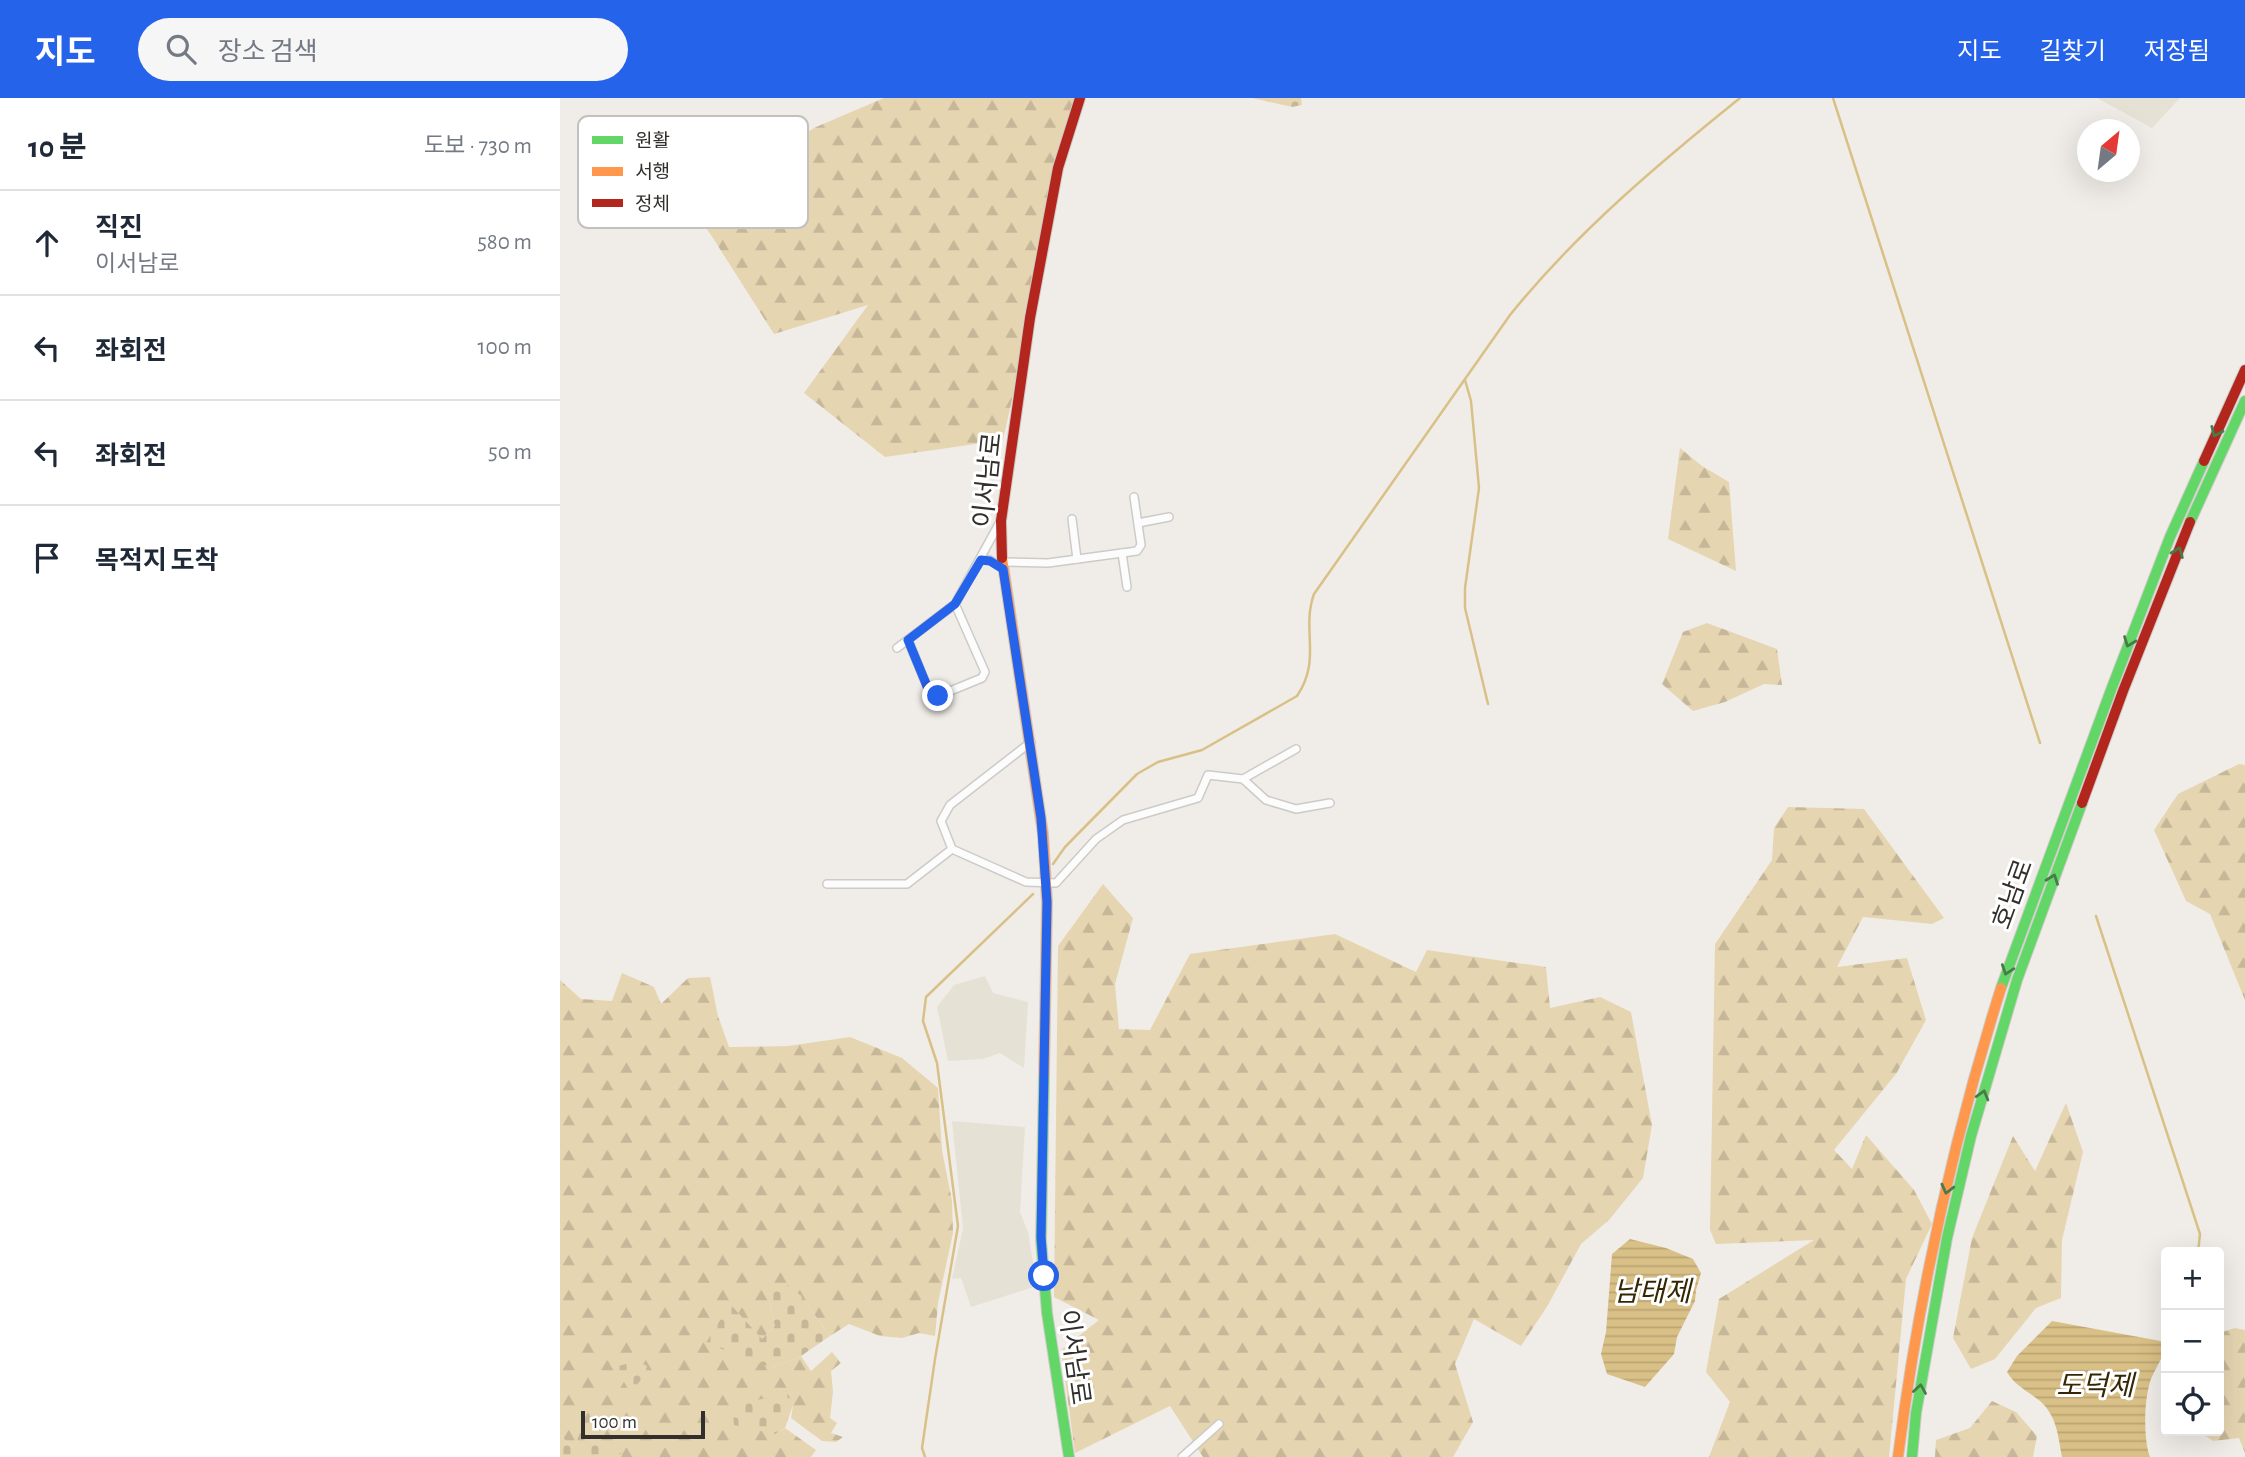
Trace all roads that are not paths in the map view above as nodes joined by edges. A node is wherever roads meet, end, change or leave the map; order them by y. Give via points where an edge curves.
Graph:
1 (1080, 98) edge
2 (2245, 370) edge
3 (2245, 401) edge
4 (1134, 497) dead end
5 (1169, 517) dead end
6 (1072, 519) dead end
7 (1000, 521) junction
8 (1138, 523) junction
9 (1122, 553) junction
10 (1077, 559) junction
11 (981, 560) junction
12 (1003, 565) junction
13 (1127, 587) dead end
14 (955, 604) junction
15 (908, 640) junction
16 (897, 648) dead end
17 (1031, 743) junction
18 (1296, 749) dead end
19 (1243, 779) junction
20 (1329, 803) dead end
21 (952, 849) junction
22 (1046, 881) junction
23 (827, 884) dead end
24 (1219, 1424) dead end
25 (1069, 1457) edge
26 (1182, 1457) edge
27 (1898, 1457) edge
28 (1912, 1457) edge

1 - 7 main road, 이서남로 via 1055,182
2 -> 27 main road, 호남로 via 2170,537 2005,976 1938,1225
28 -> 3 main road, 호남로 via 1947,1238 1971,1136 2017,980 2183,538
4 - 8 street
5 - 8 street
6 - 10 street
7 - 11 street
7 - 12 main road, 이서남로
8 - 9 street via 1141,545 1137,551
9 - 10 street
9 - 13 street
10 - 12 street
11 - 12 street
11 - 14 street
12 - 17 main road, 이서남로
14 - 15 street
14 - 15 street via 985,672 982,678 938,696 929,691
15 - 16 street
17 - 21 street via 950,805 941,821
17 - 22 main road, 이서남로
18 - 19 street
19 - 20 street via 1266,800 1296,809
19 - 22 street via 1208,775 1198,799 1122,820 1096,839 1056,883
21 - 22 street via 1026,882
21 - 23 street via 906,884
22 - 25 main road, 이서남로 via 1041,1240
24 - 26 street

